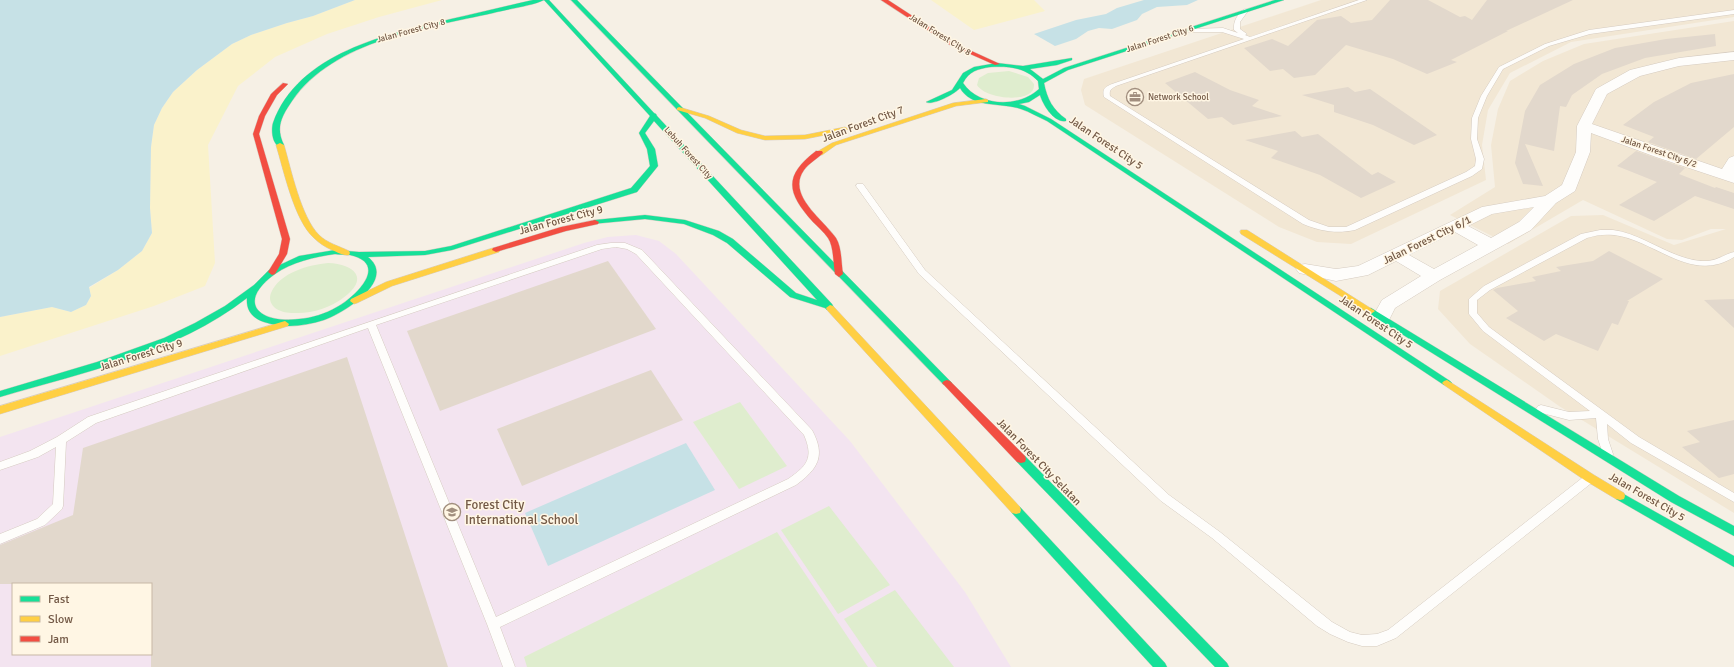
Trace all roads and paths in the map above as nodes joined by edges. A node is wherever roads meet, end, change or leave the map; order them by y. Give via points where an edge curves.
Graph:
1 (515, 0) edge
2 (541, 0) edge
3 (546, 0) edge
4 (574, 0) edge
5 (884, 0) edge
6 (1257, 0) edge
7 (1281, 0) edge
8 (1364, 0) edge
9 (1245, 11) junction
10 (1734, 12) edge
11 (1187, 30) junction
12 (1250, 39) junction
13 (1734, 56) edge
14 (998, 64) junction
15 (309, 65) dead end
16 (957, 68) dead end
17 (1022, 68) junction
18 (291, 78) dead end
19 (961, 80) junction
20 (1042, 85) junction
21 (986, 101) junction
22 (1004, 103) junction
23 (918, 106) dead end
24 (679, 109) junction
25 (654, 115) junction
26 (852, 126) dead end
27 (1584, 126) junction
28 (1086, 133) dead end
29 (1734, 161) edge
30 (1731, 177) edge
31 (860, 186) dead end
32 (1550, 200) junction
33 (1456, 226) junction
34 (1239, 228) dead end
35 (1492, 245) junction
36 (346, 253) junction
37 (356, 254) junction
38 (1734, 254) edge
39 (1397, 255) junction
40 (1305, 269) junction
41 (272, 272) junction
42 (839, 274) junction
43 (1434, 276) junction
44 (255, 287) junction
45 (354, 301) junction
46 (829, 306) junction
47 (1381, 318) junction
48 (288, 323) junction
49 (371, 324) junction
50 (0, 394) edge
51 (1520, 404) junction
52 (0, 410) edge
53 (1601, 414) junction
54 (61, 440) junction
55 (1610, 459) junction
56 (0, 466) edge
57 (1590, 478) junction
58 (1734, 498) edge
59 (1734, 532) edge
60 (0, 539) edge
61 (1734, 562) edge
62 (493, 624) junction
63 (509, 667) edge
64 (1161, 667) edge
65 (1223, 667) edge

1 - 15 street, Jalan Forest City 8 via 366,36
2 - 36 street, Jalan Forest City 8 via 409,30 374,41 311,74 292,93 275,130 302,212 315,235
3 - 25 street, Lebuh Forest City
4 - 24 street
5 - 14 street, Jalan Forest City 8 via 958,48
6 - 17 street, Jalan Forest City 6 via 1057,63
7 - 9 street, Jalan Forest City 6
8 - 12 lane
9 - 11 street, Jalan Forest City 6
9 - 12 lane via 1236,25 1237,30
10 - 12 lane via 1589,32 1547,45 1501,68 1484,96 1475,118 1474,139 1480,159 1479,167 1462,178 1352,228 1342,230 1317,227 1306,222 1107,97 1108,88 1114,85
11 - 12 lane via 1223,30
11 - 20 street, Jalan Forest City 6 via 1066,69
13 - 27 street, Jalan Forest City 6/1 via 1679,62 1635,73 1601,92
14 - 17 street
14 - 19 street, Jalan Forest City 7 via 974,68
16 - 19 street, Jalan Forest City 8
17 - 20 street via 1035,74
18 - 41 street via 274,94 256,134 286,239 283,254
19 - 21 street via 965,91
19 - 23 street, Jalan Forest City 7 via 954,91
20 - 22 street, Jalan Forest City 6 via 1036,96 1030,99
20 - 28 street, Jalan Forest City 5 via 1043,99 1049,107
21 - 22 street
21 - 42 street, Jalan Forest City 7 via 955,104 834,144 804,165 796,179 799,199 833,240
22 - 57 street, Jalan Forest City 5 via 1023,108 1049,120
24 - 26 street, Jalan Forest City 7 via 710,118 740,132 773,139 822,136
24 - 42 street
25 - 37 street, Jalan Forest City 9 via 642,133 651,149 654,166 634,190 452,248 425,253
25 - 46 street, Lebuh Forest City
27 - 30 street, Jalan Forest City 6/2
27 - 32 street, Jalan Forest City 6/1 via 1583,152 1569,188
29 - 30 street via 1731,165
31 - 57 lane via 922,272 1165,498 1216,535 1339,634 1359,640 1377,640 1392,634
32 - 33 street, Jalan Forest City 6/1 via 1488,210
32 - 35 street, Jalan Forest City 6/1 via 1525,226
33 - 35 street
33 - 39 street, Jalan Forest City 6/1
34 - 40 street, Jalan Forest City 5
35 - 43 street, Jalan Forest City 6/1
36 - 37 street, Jalan Forest City 9
36 - 41 street, Jalan Forest City 9 via 309,256
37 - 45 street, Jalan Forest City 9 via 370,264 372,278 366,289
38 - 53 lane via 1720,261 1699,263 1681,259 1636,238 1616,232 1597,232 1584,236 1487,288 1472,299 1473,314 1486,329
39 - 40 street, Jalan Forest City 6/1 via 1362,271 1336,276
39 - 43 street
40 - 47 street, Jalan Forest City 5
41 - 44 street, Jalan Forest City 9
42 - 65 street, Jalan Forest City Selatan
43 - 47 street, Jalan Forest City 6/1 via 1388,304
44 - 48 street, Jalan Forest City 9 via 250,303 252,310 257,315 276,322
44 - 50 street, Jalan Forest City 9 via 230,308 162,341
45 - 46 street, Jalan Forest City 9 via 389,284 564,229 606,220 645,217 685,222 716,233 730,241 792,295
45 - 48 street, Jalan Forest City 9 via 330,314
46 - 64 street
47 - 51 street, Jalan Forest City 5
48 - 52 street, Jalan Forest City 9
49 - 54 lane via 92,420
49 - 62 lane
49 - 62 lane via 600,247 623,244 639,252 808,433 814,445 814,459 806,472 792,482
51 - 53 lane via 1569,416
51 - 55 street, Jalan Forest City 5
53 - 55 lane via 1603,439
53 - 58 lane via 1635,440
54 - 56 lane via 34,454
54 - 60 lane via 58,506 41,522
55 - 59 street, Jalan Forest City 5
57 - 61 street, Jalan Forest City 5
62 - 63 lane

